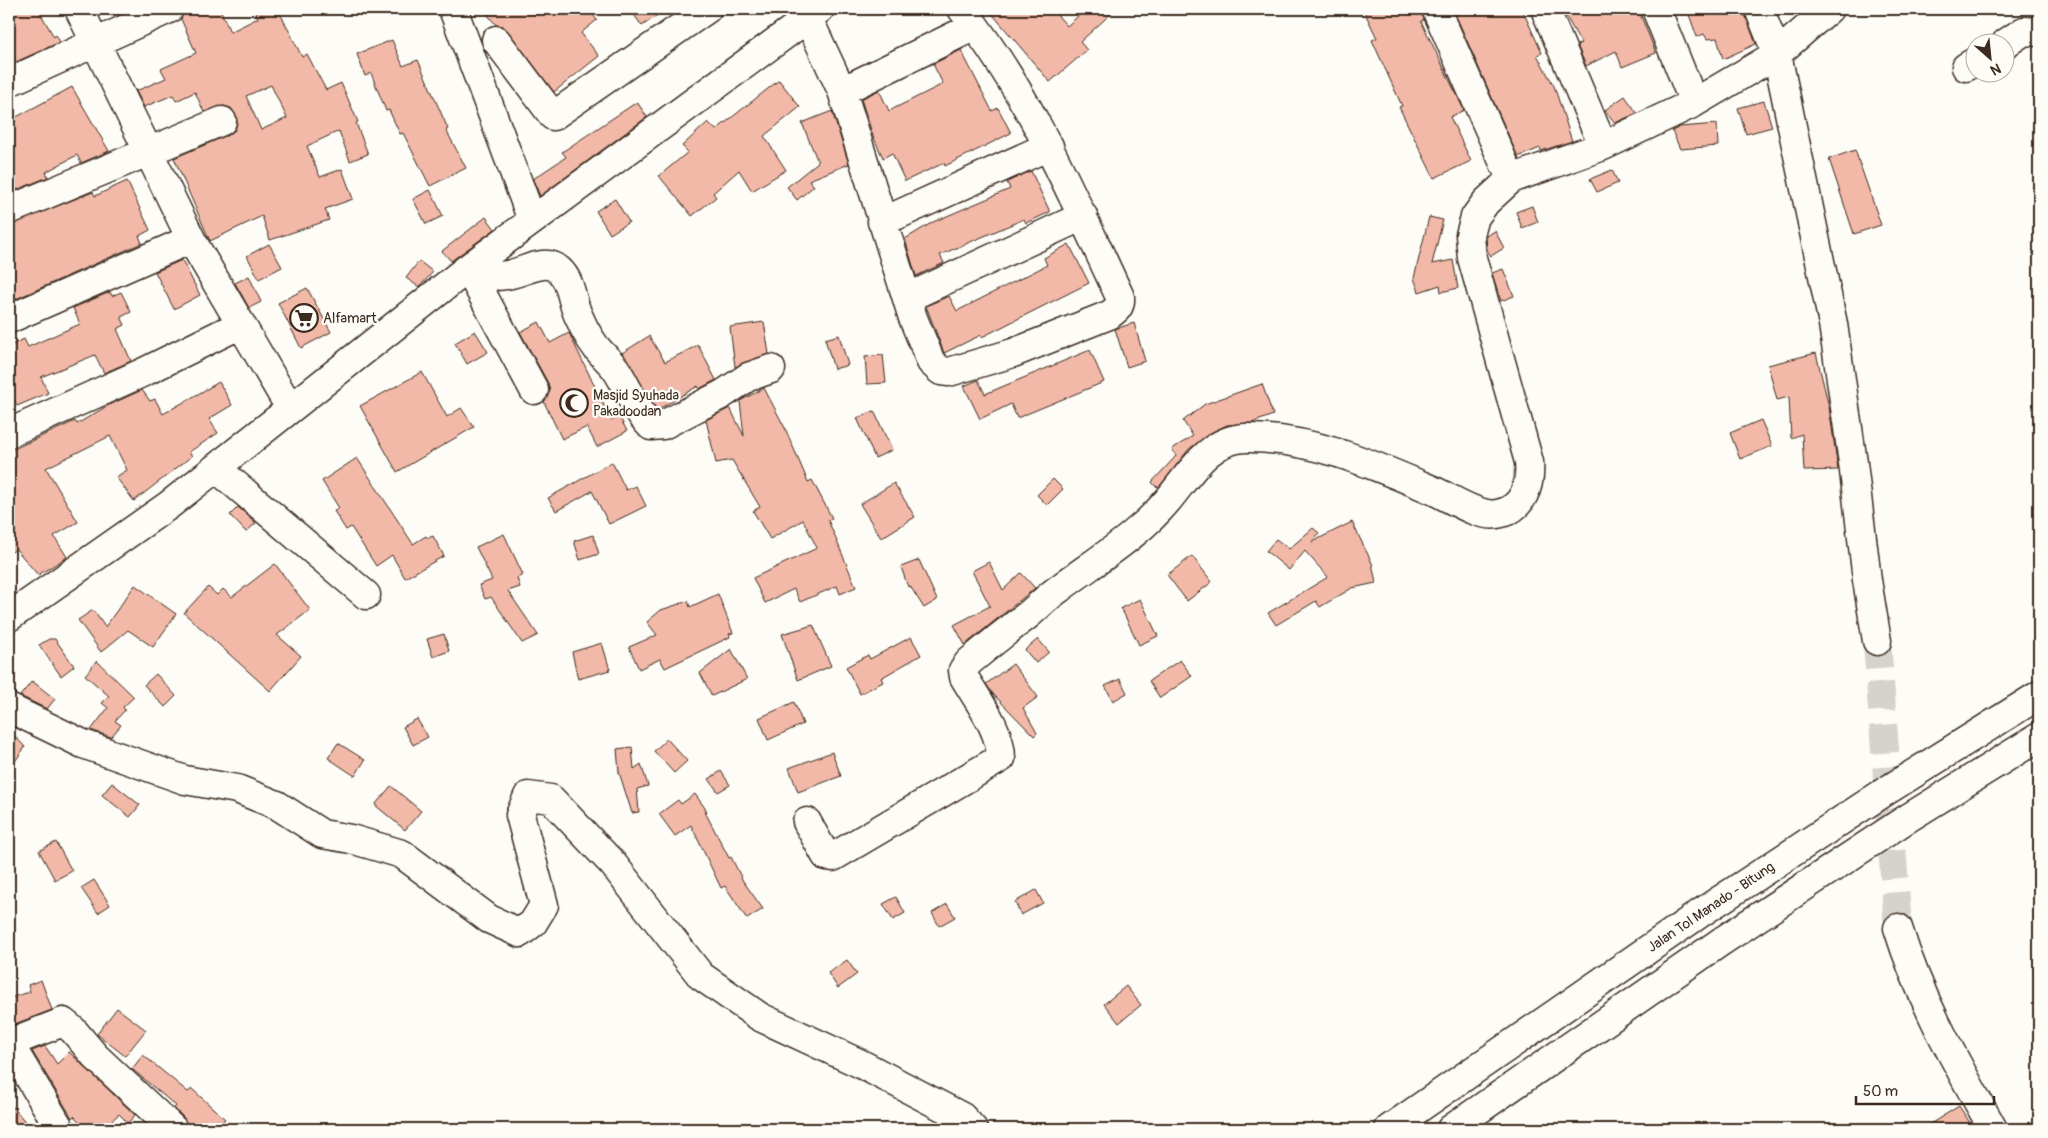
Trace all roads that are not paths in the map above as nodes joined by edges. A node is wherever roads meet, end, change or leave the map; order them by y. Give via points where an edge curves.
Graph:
1 (79, 9) edge
2 (169, 9) edge
3 (453, 9) edge
4 (707, 9) edge
5 (1436, 9) edge
6 (1545, 9) edge
7 (1656, 9) edge
8 (1759, 9) edge
9 (1829, 9) edge
10 (814, 13) edge
11 (969, 17) edge
12 (2039, 32) edge
13 (2016, 36) edge
14 (496, 40) dead end
15 (96, 43) junction
16 (1777, 54) junction
17 (9, 82) edge
18 (842, 91) junction
19 (1694, 103) junction
20 (222, 121) dead end
21 (1049, 146) junction
22 (1603, 146) junction
23 (148, 152) junction
24 (1511, 179) junction
25 (9, 210) edge
26 (1083, 216) junction
27 (532, 220) junction
28 (882, 222) junction
29 (191, 240) junction
30 (471, 265) junction
31 (906, 298) junction
32 (9, 320) edge
33 (241, 324) junction
34 (771, 369) dead end
35 (534, 390) dead end
36 (290, 408) junction
37 (9, 433) edge
38 (216, 468) junction
39 (366, 595) dead end
40 (9, 617) edge
41 (1877, 641) tunnel mouth
42 (2039, 696) edge
43 (9, 708) edge
44 (2039, 737) edge
45 (807, 822) dead end
46 (1898, 928) tunnel mouth
47 (9, 1043) edge
48 (60, 1129) edge
49 (173, 1129) edge
50 (973, 1129) edge
51 (1389, 1129) edge
52 (1451, 1129) edge
53 (1993, 1129) edge

1 - 15 main road
2 - 15 main road
3 - 27 main road
4 - 14 main road via 553,116
5 - 24 main road
6 - 22 main road
7 - 19 main road
8 - 16 main road
9 - 16 main road
10 - 18 main road
10 - 27 main road
11 - 18 main road
11 - 21 main road via 1029,107
12 - 13 main road via 2024,31
15 - 17 main road
15 - 23 main road
16 - 19 main road
16 - 41 main road via 1833,324 1866,580
18 - 28 main road
19 - 22 main road
20 - 23 main road
21 - 26 main road
21 - 28 main road
22 - 24 main road
23 - 25 main road
23 - 29 main road
24 - 45 main road via 1475,217 1470,235 1474,267 1529,462 1529,482 1522,500 1497,514 1479,512 1432,489 1322,448 1267,439 1228,441 1200,460 1168,501 1140,528 1057,590 962,670 990,723 1001,748 1001,758 833,857 826,856
26 - 31 main road
26 - 31 main road via 1120,297 1117,309 1109,315 1013,353 949,372 941,371 931,362
27 - 30 main road
28 - 31 main road
29 - 32 main road
29 - 33 main road
30 - 34 main road via 500,277 548,266 561,272 567,279 578,314 594,345 616,368 651,426 663,425 723,394 748,377
30 - 35 main road
30 - 36 main road
33 - 36 main road
33 - 37 main road
36 - 38 main road
38 - 39 main road
38 - 40 main road via 169,505
42 - 51 main road, Jalan Tol Manado - Bitung via 1886,790 1702,912
43 - 50 main road via 83,744 185,780 237,789 269,801 322,834 402,854 489,919 520,934 533,923 544,905 520,815 528,796 551,800 613,864 701,976 760,1017 962,1117
44 - 52 main road via 1730,935
46 - 53 main road via 1910,970 1950,1053
47 - 48 main road
47 - 49 main road via 63,1022

